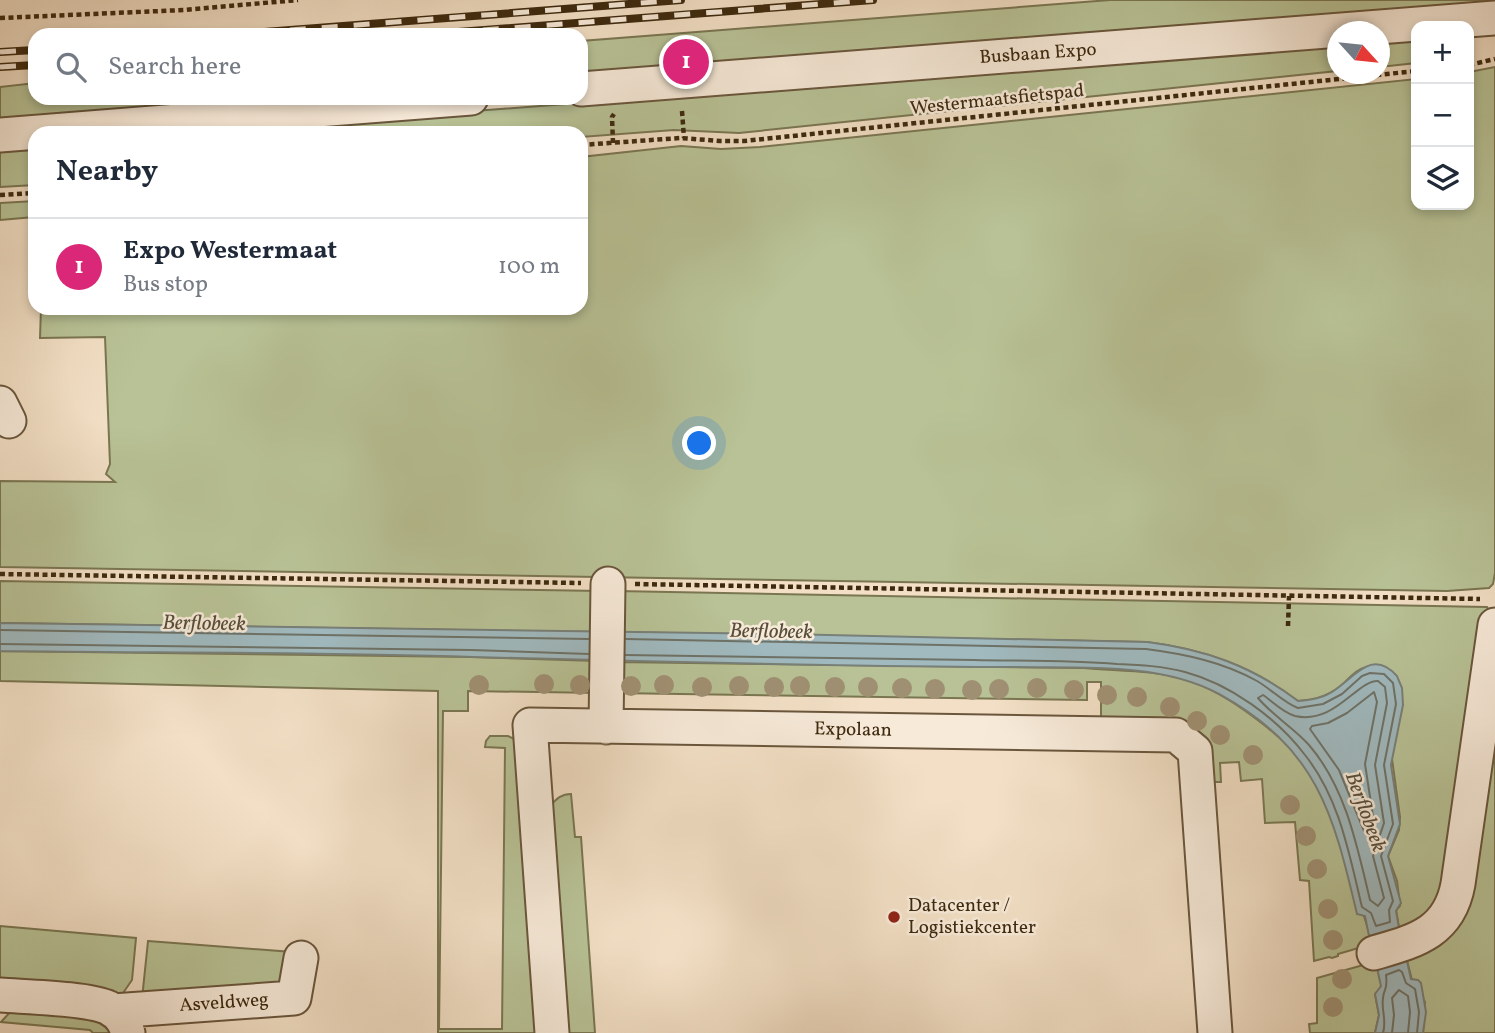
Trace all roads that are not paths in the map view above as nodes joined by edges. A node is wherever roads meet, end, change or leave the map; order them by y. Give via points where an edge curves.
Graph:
1 (1495, 18) edge
2 (588, 88) edge
3 (382, 105) edge
4 (115, 126) edge
5 (28, 133) edge
6 (0, 135) edge
7 (608, 584) road end
8 (1488, 612) edge
9 (606, 727) junction
10 (1374, 953) dead end
11 (301, 958) dead end
12 (0, 995) edge
13 (120, 1022) edge
14 (552, 1033) edge
15 (1215, 1033) edge

1 - 2 street, Busbaan Expo
3 - 4 street
5 - 6 street
7 - 9 street
8 - 10 street via 1452,905 1425,935
9 - 14 street, Expolaan via 530,725
9 - 15 street, Expolaan via 1176,735 1195,751
11 - 13 street, Asveldweg via 294,998
12 - 13 street, Asveldweg via 108,1007

